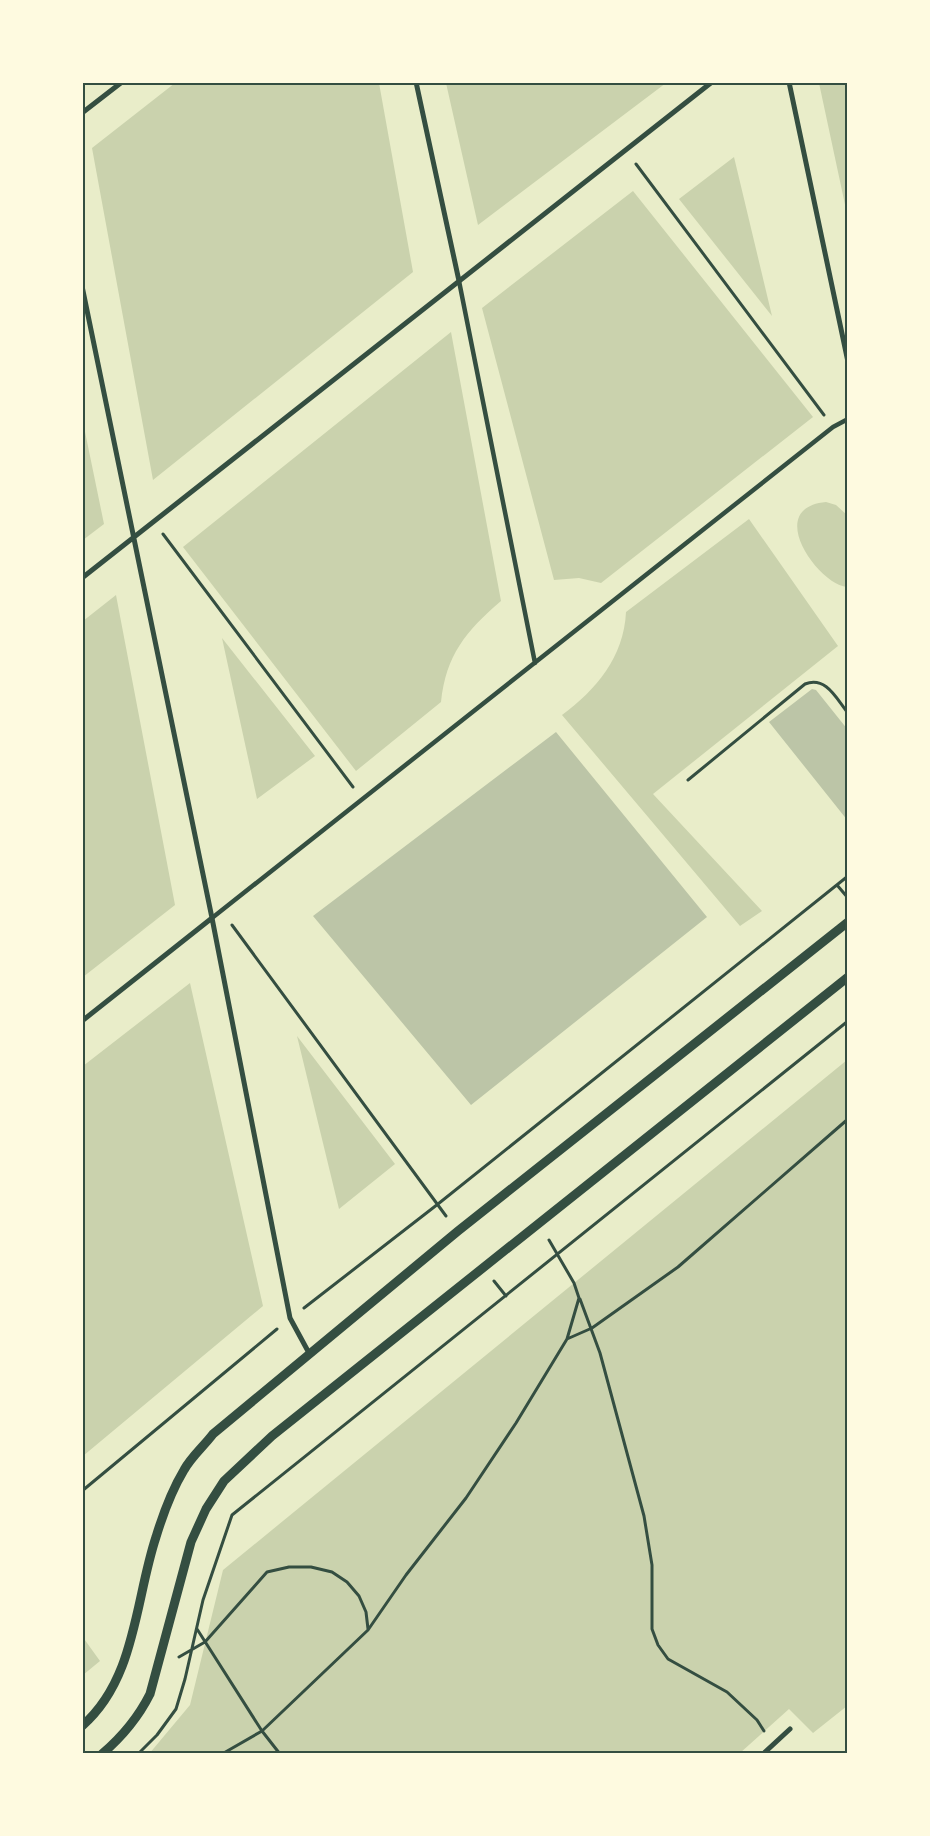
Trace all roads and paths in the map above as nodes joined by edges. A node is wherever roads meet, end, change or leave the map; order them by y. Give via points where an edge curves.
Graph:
1 (122, 82) edge
2 (416, 82) edge
3 (712, 82) edge
4 (789, 82) edge
5 (82, 113) edge
6 (625, 149) junction
7 (459, 281) junction
8 (82, 286) edge
9 (848, 362) edge
10 (848, 419) edge
11 (833, 427) junction
12 (154, 522) junction
13 (134, 536) junction
14 (82, 578) edge
15 (535, 663) junction
16 (848, 713) edge
17 (688, 780) dead end
18 (362, 799) junction
19 (848, 876) edge
20 (837, 885) junction
21 (848, 898) edge
22 (221, 910) junction
23 (212, 918) junction
24 (848, 922) edge
25 (848, 977) edge
26 (848, 1020) edge
27 (82, 1021) edge
28 (848, 1119) edge
29 (438, 1204) junction
30 (538, 1223) junction
31 (458, 1231) junction
32 (558, 1254) junction
33 (484, 1267) junction
34 (506, 1296) junction
35 (579, 1298) junction
36 (290, 1318) junction
37 (592, 1328) junction
38 (567, 1339) junction
39 (309, 1353) junction
40 (82, 1490) edge
41 (197, 1629) junction
42 (368, 1630) junction
43 (205, 1642) junction
44 (192, 1650) junction
45 (156, 1670) junction
46 (82, 1726) edge
47 (790, 1729) dead end
48 (262, 1731) junction
49 (773, 1744) junction
50 (102, 1754) edge
51 (138, 1754) edge
52 (222, 1754) edge
53 (280, 1754) edge
54 (763, 1754) edge

1 - 5 street
2 - 7 street
3 - 6 street
4 - 9 street
6 - 7 street
6 - 11 path
7 - 12 street
7 - 15 street
8 - 13 street
10 - 11 street
11 - 15 street
12 - 13 street
12 - 18 path
13 - 14 street
13 - 23 street
15 - 18 street
16 - 17 path via 826,685 815,681 805,684
18 - 22 street
19 - 20 path
20 - 21 path
20 - 29 path
22 - 23 street
22 - 29 path
23 - 27 street
23 - 36 street
24 - 31 street
25 - 30 street
26 - 32 path
28 - 37 path via 678,1266
29 - 31 path
29 - 36 path
30 - 32 path
30 - 33 street
31 - 39 street
32 - 34 path
32 - 35 path
33 - 34 path
33 - 45 street via 272,1436 224,1482 206,1509 191,1542
34 - 41 path via 232,1515 203,1600
35 - 37 path
35 - 38 path
36 - 39 street
36 - 40 path
37 - 38 path
37 - 49 path via 644,1516 652,1565 652,1629 658,1645 668,1659 727,1692 757,1720
38 - 42 path via 466,1498
39 - 46 street via 213,1434 184,1468 156,1538 120,1676 95,1715
41 - 43 path
41 - 44 path
42 - 43 path via 366,1612 359,1596 347,1582 325,1570 289,1567 268,1572
42 - 48 path
43 - 44 path
43 - 48 path
44 - 45 path
44 - 51 path via 176,1710
45 - 50 street via 150,1694 139,1716
47 - 49 street
48 - 52 path
48 - 53 path
49 - 54 street

